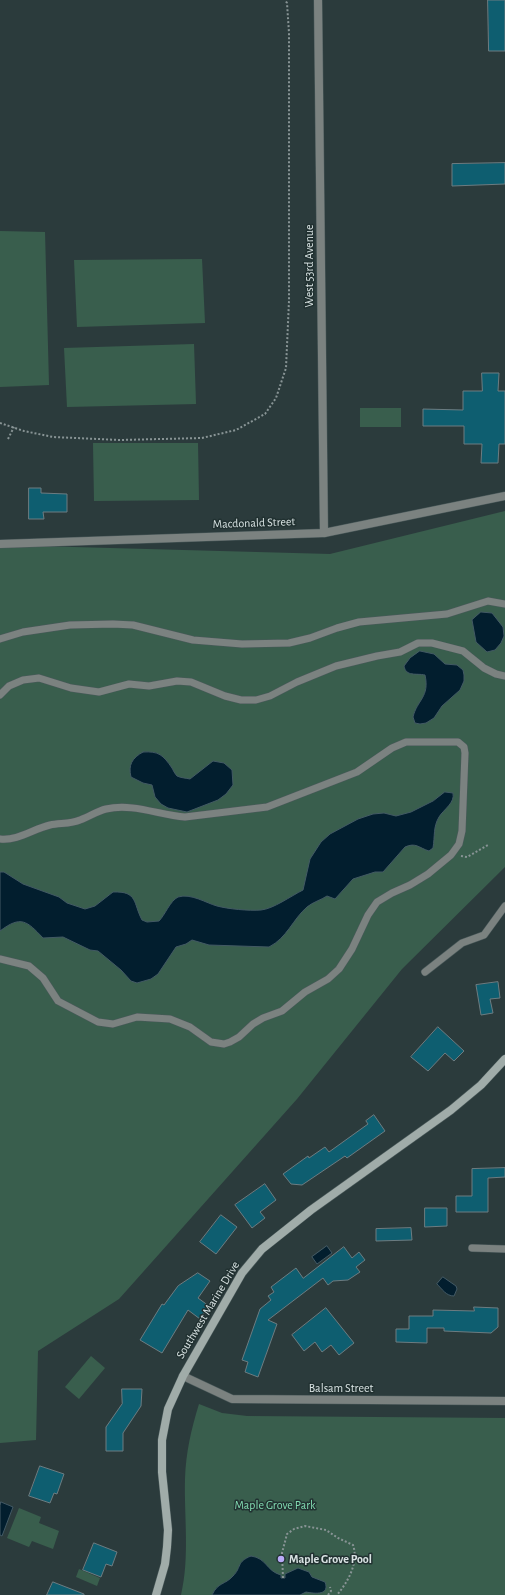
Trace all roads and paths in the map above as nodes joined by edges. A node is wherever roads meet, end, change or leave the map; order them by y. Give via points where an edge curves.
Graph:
1 (285, 0) edge
2 (318, 0) edge
3 (0, 423) edge
4 (14, 428) junction
5 (8, 439) dead end
6 (505, 496) edge
7 (324, 533) junction
8 (0, 544) edge
9 (505, 604) edge
10 (0, 639) edge
11 (505, 676) edge
12 (0, 695) edge
13 (0, 839) edge
14 (488, 845) dead end
15 (453, 851) junction
16 (505, 906) edge
17 (0, 959) edge
18 (425, 972) dead end
19 (505, 1059) edge
20 (472, 1248) dead end
21 (505, 1249) edge
22 (183, 1376) junction
23 (505, 1401) edge
24 (283, 1578) dead end
25 (330, 1587) dead end
26 (156, 1595) edge
27 (328, 1595) edge
28 (337, 1595) edge

1 - 4 path via 289,33 289,301 286,368 276,398 265,414 236,430 202,438 120,440 53,437
2 - 7 street, West 53rd Avenue
3 - 4 path
4 - 5 path
6 - 7 street, Macdonald Street
7 - 8 street, Macdonald Street
9 - 10 lane via 488,600 447,614 359,622 289,643 242,644 193,640 133,625 113,624 70,625 23,632
11 - 12 lane via 484,668 463,651 432,643 418,643 400,652 336,666 256,700 226,696 191,682 177,681 149,686 129,684 99,692 71,688 39,678 23,680 9,686
13 - 15 lane via 15,838 44,827 79,821 104,810 120,807 185,817 267,807 357,772 392,748 406,742 458,742 464,747 465,753 462,831 459,844
14 - 15 path via 467,857
15 - 17 lane via 428,874 377,902 352,949 339,969 328,979 304,992 282,1011 263,1018 239,1037 224,1044 211,1042 190,1027 170,1018 137,1017 113,1024 98,1022 58,1001 43,978 29,966
16 - 18 lane via 484,935 462,943
19 - 22 main road, Southwest Marine Drive via 481,1085 451,1110 311,1210 262,1249 242,1273
20 - 21 lane
22 - 23 street, Balsam Street via 232,1399
22 - 26 main road, Southwest Marine Drive via 168,1409 162,1440 162,1472 168,1530 165,1564
24 - 28 path via 282,1553 287,1534 305,1526 326,1530 353,1545 356,1553 352,1572
25 - 27 path

